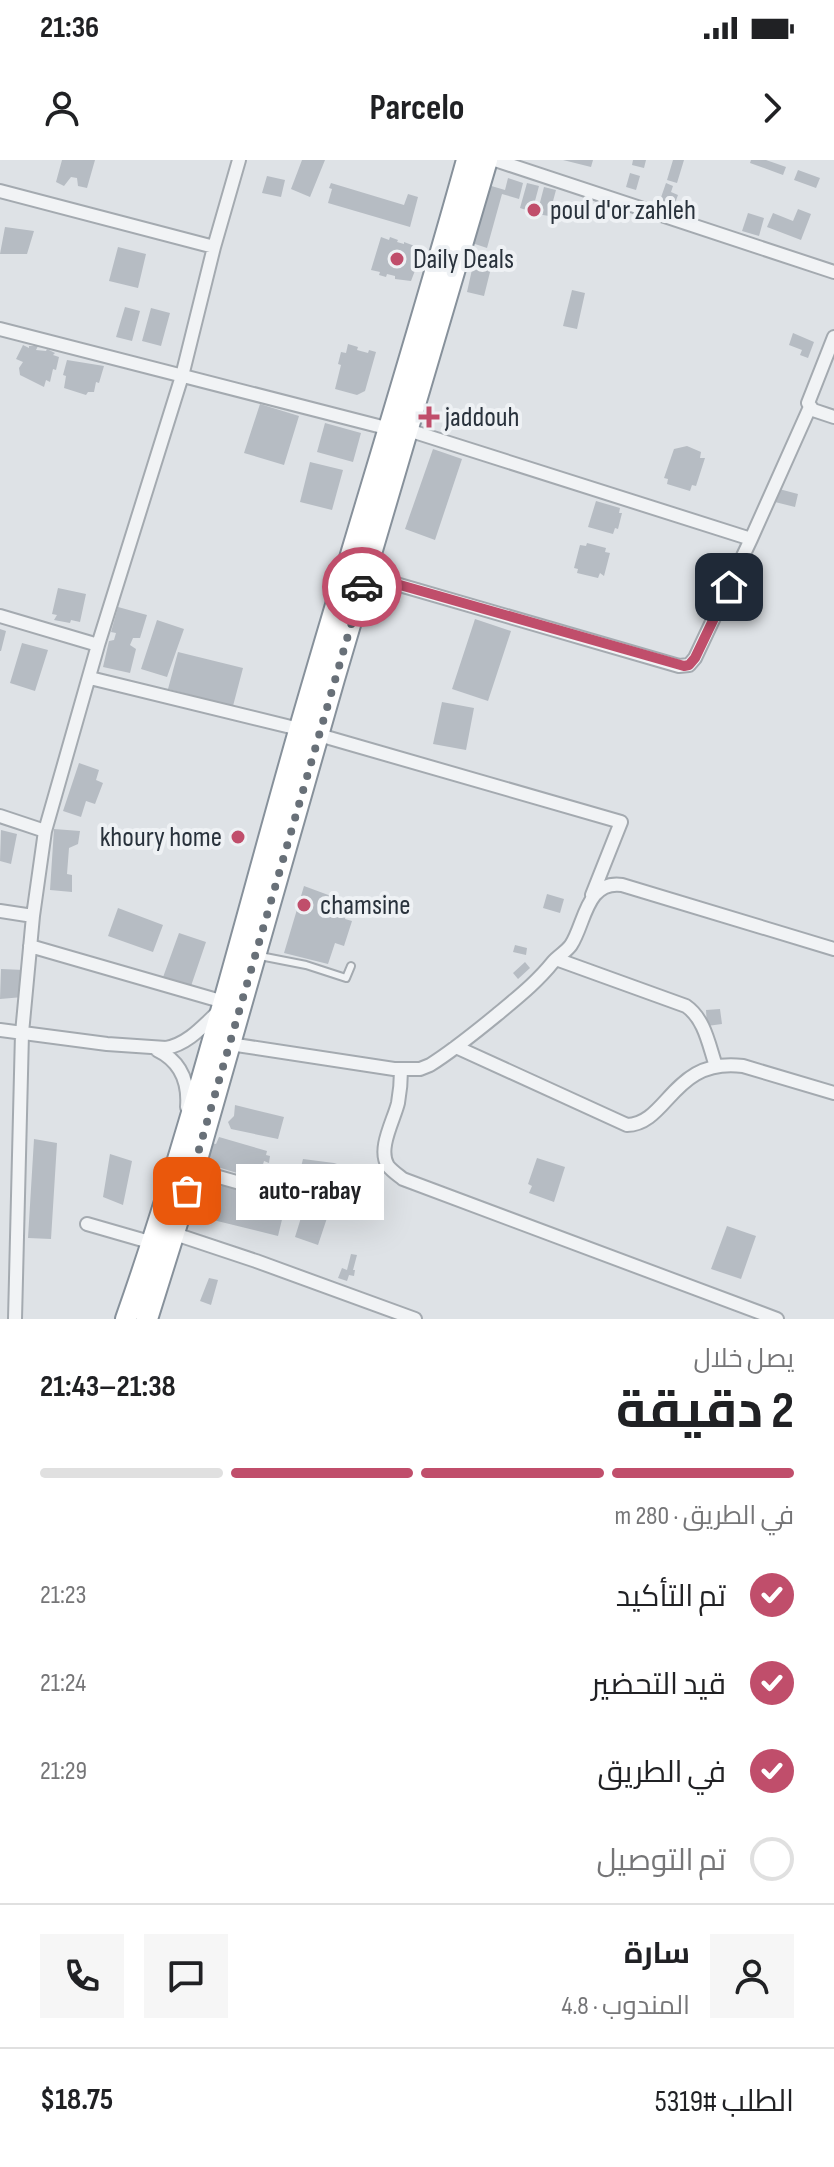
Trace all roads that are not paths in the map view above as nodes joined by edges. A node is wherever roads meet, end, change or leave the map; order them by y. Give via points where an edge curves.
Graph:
1 (239, 160) edge
2 (467, 160) edge
3 (487, 160) edge
4 (495, 160) edge
5 (0, 191) edge
6 (214, 247) junction
7 (834, 272) edge
8 (0, 329) edge
9 (834, 337) edge
10 (182, 376) junction
11 (810, 407) junction
12 (834, 417) edge
13 (399, 430) junction
14 (751, 539) junction
15 (365, 575) junction
16 (0, 616) edge
17 (98, 645) junction
18 (90, 678) junction
19 (309, 732) junction
20 (0, 816) edge
21 (45, 831) junction
22 (587, 905) junction
23 (0, 911) edge
24 (33, 916) junction
25 (30, 946) junction
26 (834, 949) edge
27 (256, 955) junction
28 (556, 959) junction
29 (351, 966) dead end
30 (223, 1005) junction
31 (0, 1030) edge
32 (22, 1033) junction
33 (230, 1044) junction
34 (456, 1047) junction
35 (154, 1048) junction
36 (716, 1066) junction
37 (401, 1070) junction
38 (834, 1093) edge
39 (183, 1140) junction
40 (194, 1170) junction
41 (293, 1198) dead end
42 (87, 1224) dead end
43 (175, 1234) junction
44 (153, 1243) junction
45 (15, 1319) edge
46 (126, 1319) edge
47 (147, 1319) edge
48 (415, 1319) edge
49 (777, 1319) edge

1 - 6 street
2 - 13 highway
3 - 13 highway
4 - 7 street
5 - 6 street
6 - 10 street
8 - 10 street
9 - 11 street via 808,399
10 - 13 street
10 - 17 street
11 - 12 street
11 - 14 street
13 - 14 street
13 - 15 highway
13 - 19 highway
14 - 15 street via 695,658 684,666
15 - 19 highway
16 - 17 street
17 - 18 street
18 - 19 street
18 - 21 street
19 - 22 street via 621,822
19 - 27 highway
19 - 30 highway
20 - 21 street
21 - 24 street
22 - 26 street via 603,887 622,885
22 - 28 street via 568,950
23 - 24 street
24 - 25 street
25 - 30 street
25 - 32 street
27 - 29 lane via 346,978
27 - 33 highway
28 - 34 street via 539,980
28 - 36 street via 686,1006 701,1023
30 - 35 street via 182,1043
30 - 39 highway
31 - 32 street
32 - 35 street
32 - 45 street
33 - 37 street
33 - 40 highway
34 - 36 street via 627,1125 644,1121 683,1081
34 - 37 street via 430,1065
35 - 39 street via 175,1062 185,1081
36 - 38 street via 743,1066
37 - 49 street via 385,1149 388,1166 403,1179
39 - 44 highway
40 - 41 street
40 - 43 highway
42 - 44 street
43 - 47 highway
43 - 48 street
44 - 46 highway

